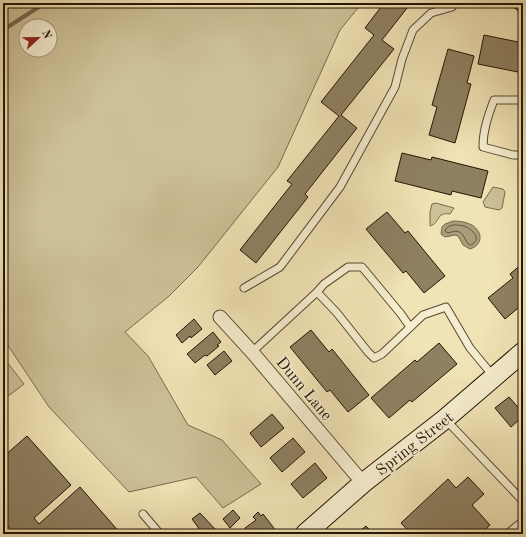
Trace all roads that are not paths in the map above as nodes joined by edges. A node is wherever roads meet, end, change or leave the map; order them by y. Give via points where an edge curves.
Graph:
1 (455, 3) edge
2 (523, 101) edge
3 (523, 155) edge
4 (244, 288) dead end
5 (317, 292) junction
6 (220, 317) dead end
7 (410, 327) junction
8 (252, 352) junction
9 (523, 352) edge
10 (494, 377) junction
11 (445, 419) junction
12 (363, 483) junction
13 (523, 501) edge
14 (142, 514) dead end
15 (523, 521) edge
16 (160, 534) edge
17 (304, 534) edge
18 (507, 534) edge

1 - 4 lane via 452,7 431,13 413,30 395,87 340,187 280,267
2 - 3 lane via 494,100 483,136 483,147
5 - 7 lane via 348,267 362,267
5 - 7 lane via 374,358 382,354
5 - 8 lane
6 - 8 street, Dunn Lane
7 - 10 lane via 423,315 446,307 470,348
8 - 12 street, Dunn Lane
9 - 10 main road, Spring Street
10 - 11 main road, Spring Street
11 - 12 main road, Spring Street
11 - 13 lane
12 - 17 main road, Spring Street
14 - 16 lane
15 - 18 lane

